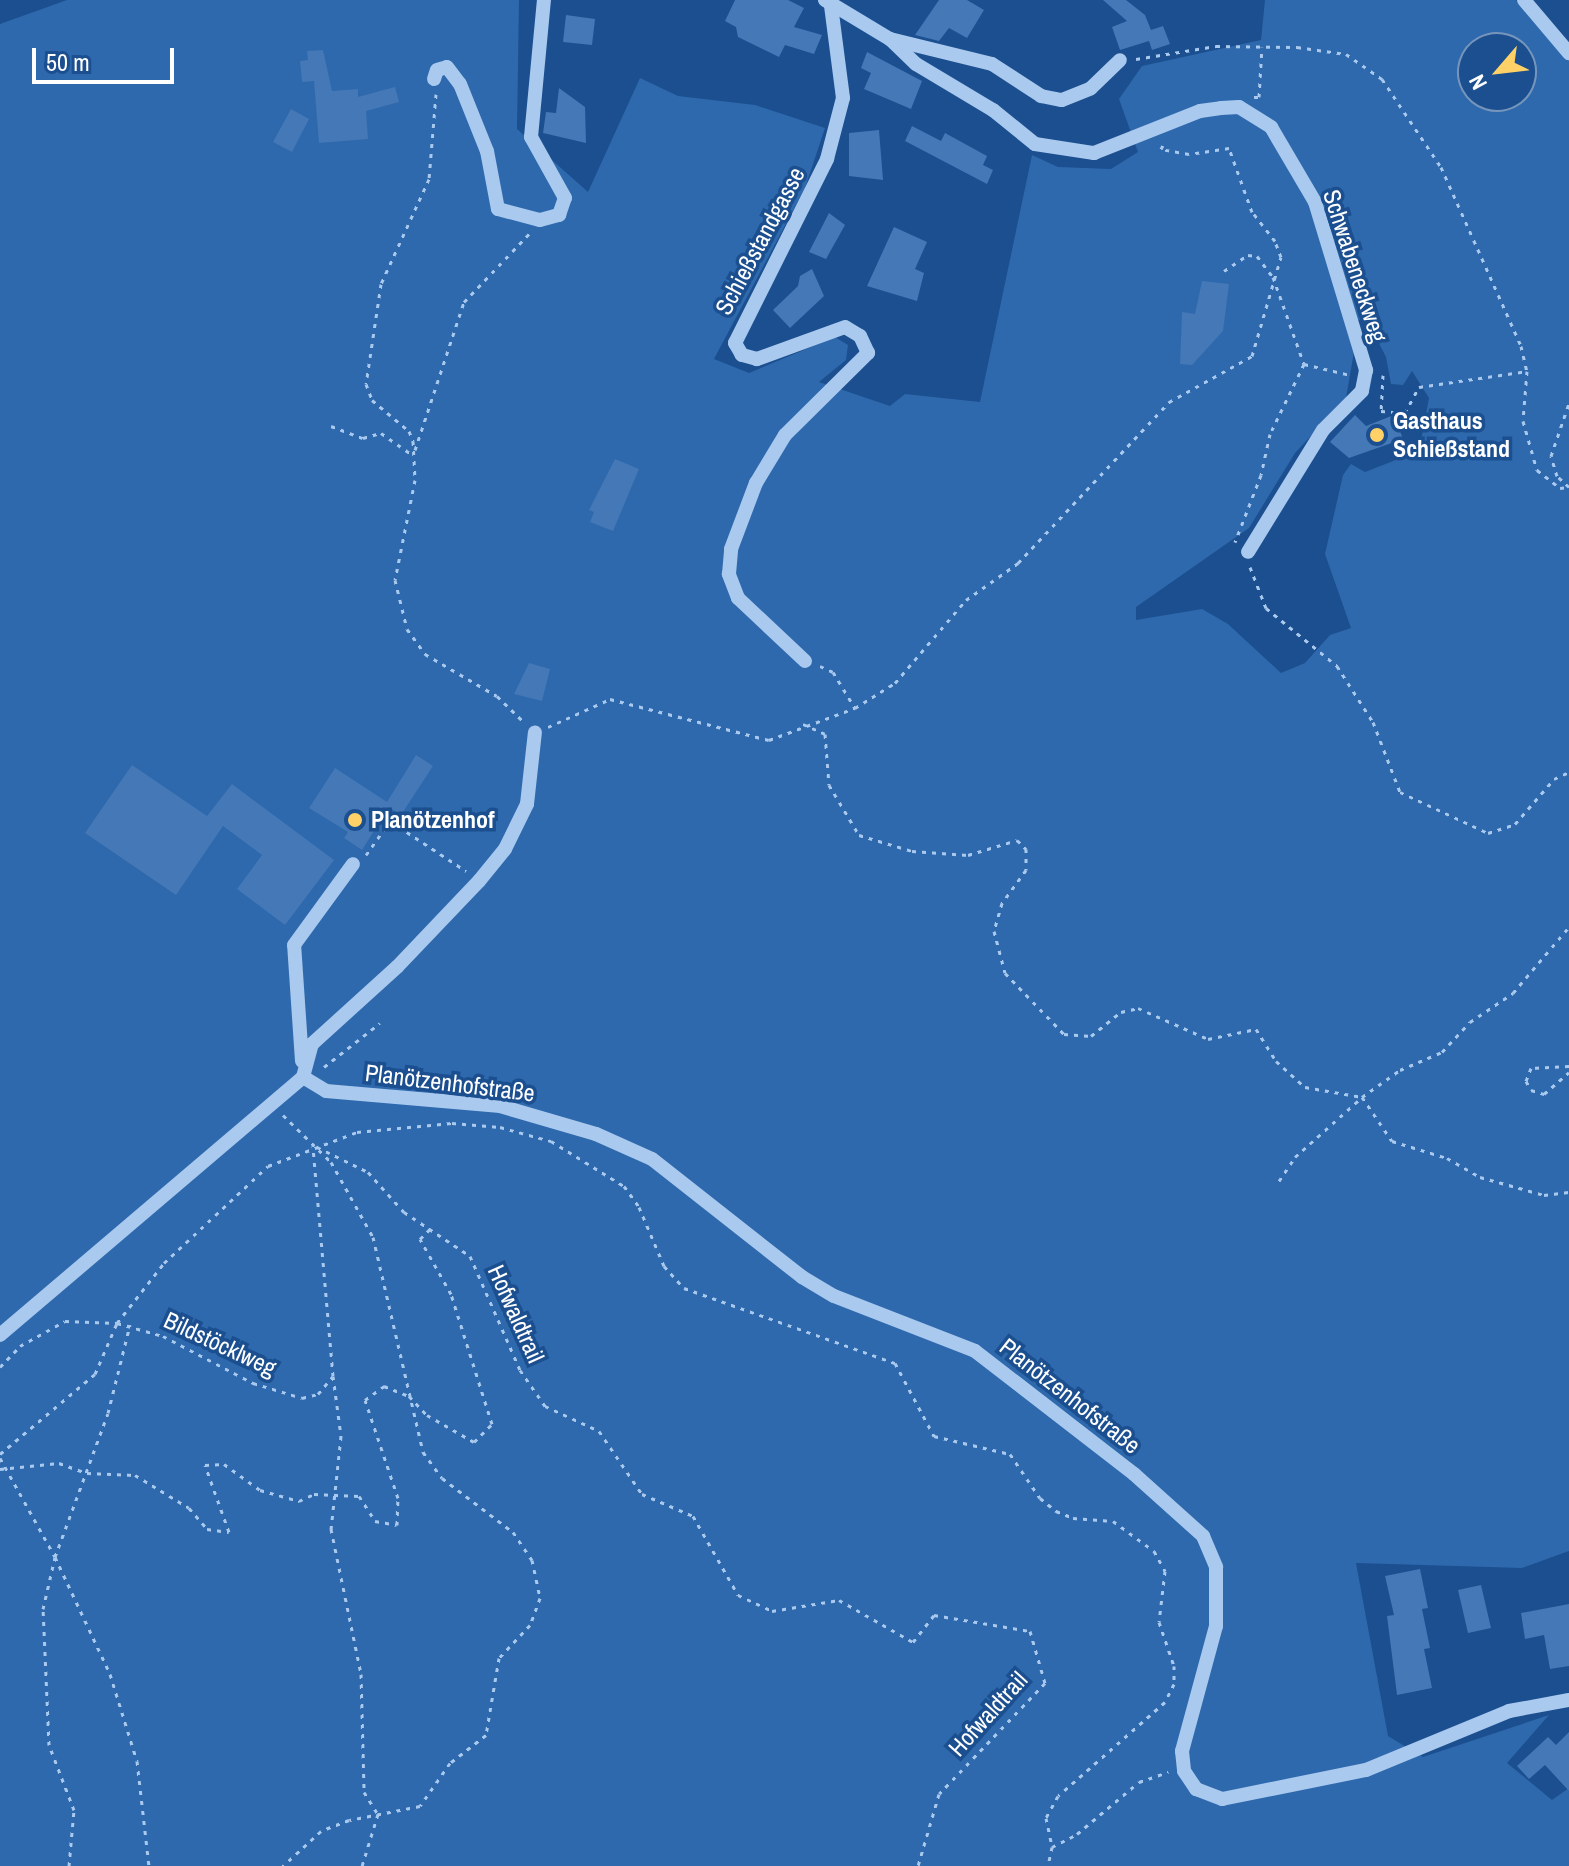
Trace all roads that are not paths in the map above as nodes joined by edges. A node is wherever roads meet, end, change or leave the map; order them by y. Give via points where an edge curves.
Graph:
1 (544, 0) edge
2 (1524, 0) edge
3 (828, 3) edge
4 (890, 39) junction
5 (1569, 53) edge
6 (1120, 60) road end
7 (434, 79) road end
8 (1248, 552) road end
9 (805, 661) road end
10 (535, 732) road end
11 (353, 864) road end
12 (303, 1077) junction
13 (0, 1335) edge
14 (1569, 1700) edge

1 - 7 street via 531,137 567,204 559,215 540,220 498,209 487,151 455,75 443,66
2 - 5 street
3 - 4 street, Schwabeneckweg
3 - 9 street, Schießstandgasse via 843,98 830,146 812,194 735,343 742,355 757,359 845,327 860,336 868,353 785,435 756,483 731,549 729,574 738,598
4 - 6 street via 992,64 1041,96 1062,100 1091,88
4 - 8 street, Schwabeneckweg via 916,64 993,110 1035,144 1094,153 1200,111 1239,107 1271,127 1315,202 1357,331 1364,379 1362,391 1323,430
10 - 12 street via 527,804 505,849 397,967 312,1044
11 - 12 street via 294,945
12 - 13 street
12 - 14 street, Planötzenhofstraße via 326,1091 500,1106 596,1134 652,1159 802,1277 834,1296 975,1351 1134,1474 1203,1536 1216,1567 1216,1626 1182,1751 1184,1771 1196,1789 1222,1799 1366,1770 1509,1711

